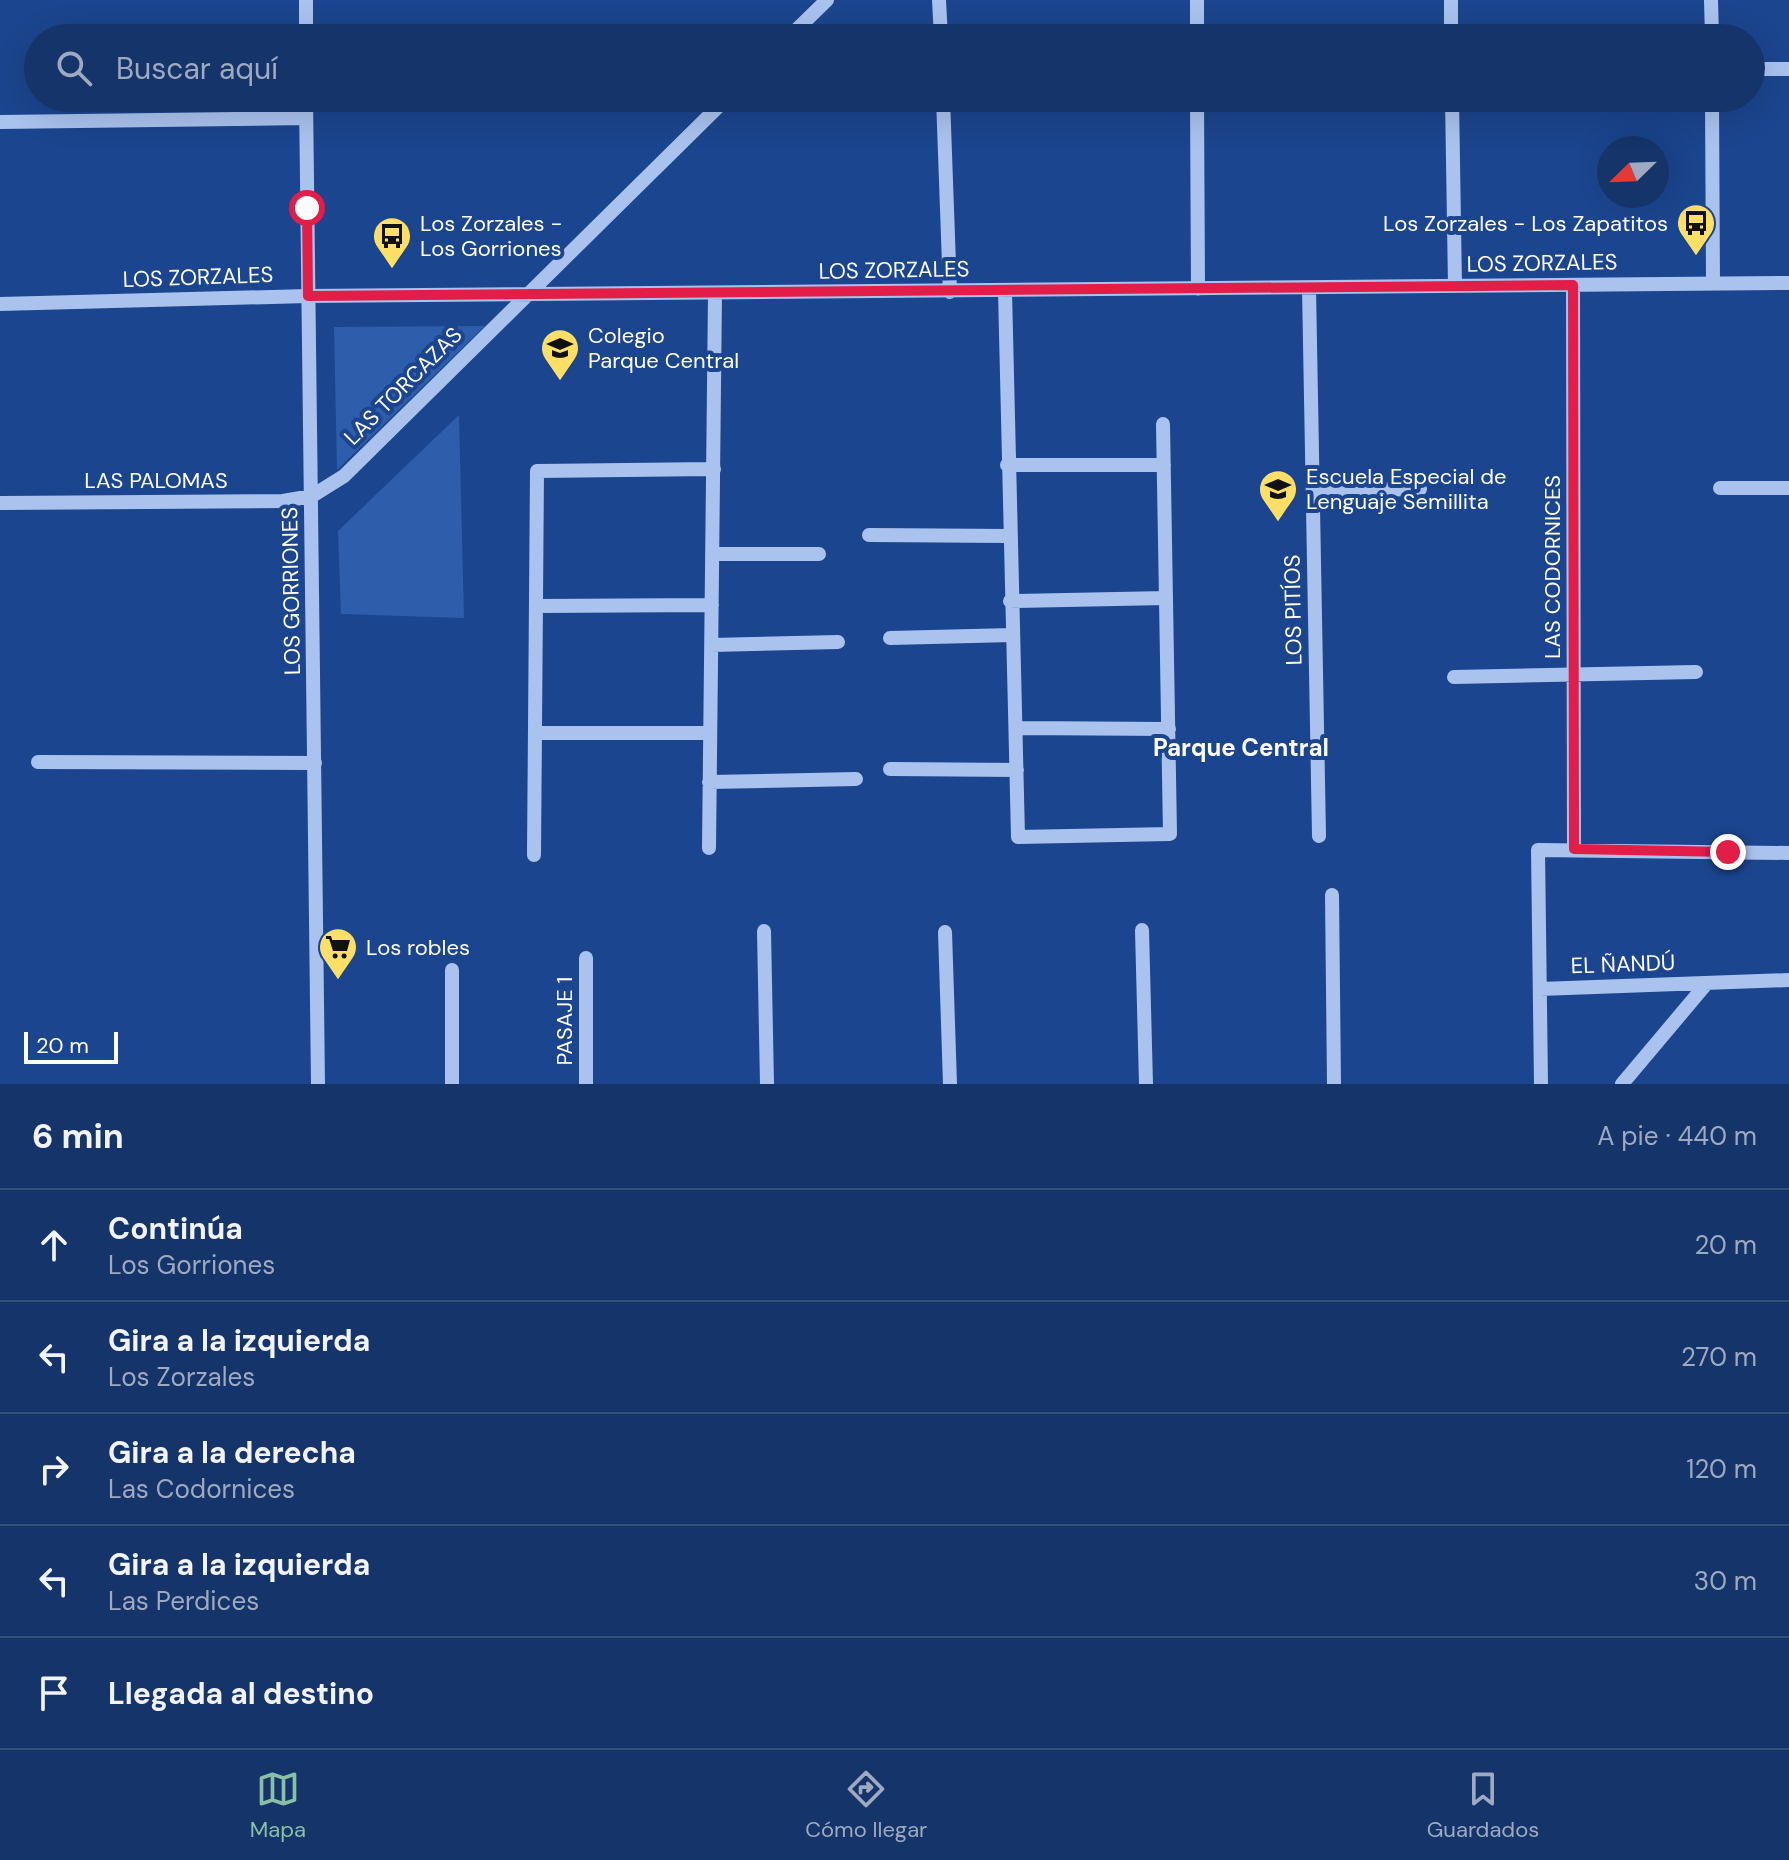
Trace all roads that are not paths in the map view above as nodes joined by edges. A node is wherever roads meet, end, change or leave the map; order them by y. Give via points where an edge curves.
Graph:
1 (306, 0) edge
2 (827, 0) edge
3 (939, 0) edge
4 (1197, 0) edge
5 (1451, 0) edge
6 (1711, 0) edge
7 (306, 24) edge
8 (802, 24) edge
9 (940, 24) edge
10 (1197, 24) edge
11 (1451, 24) edge
12 (1712, 24) edge
13 (1765, 69) edge
14 (1789, 69) edge
15 (306, 112) edge
16 (713, 112) edge
17 (944, 112) edge
18 (1197, 112) edge
19 (1452, 112) edge
20 (1712, 112) edge
21 (306, 118) junction
22 (0, 122) edge
23 (1789, 283) edge
24 (1713, 284) junction
25 (1573, 285) junction
26 (1455, 286) junction
27 (1309, 288) junction
28 (1198, 289) junction
29 (1005, 291) junction
30 (950, 292) junction
31 (715, 294) junction
32 (308, 296) junction
33 (524, 296) junction
34 (0, 304) edge
35 (1163, 424) dead end
36 (1007, 465) junction
37 (1164, 465) junction
38 (714, 469) junction
39 (1720, 488) dead end
40 (1789, 488) edge
41 (1420, 489) dead end
42 (1313, 491) junction
43 (312, 496) junction
44 (0, 503) edge
45 (869, 535) dead end
46 (1009, 536) junction
47 (713, 554) junction
48 (819, 554) dead end
49 (1166, 598) junction
50 (1010, 601) junction
51 (712, 605) junction
52 (536, 606) junction
53 (1013, 635) junction
54 (890, 638) dead end
55 (838, 642) dead end
56 (711, 645) junction
57 (1696, 672) dead end
58 (1575, 675) junction
59 (1454, 677) dead end
60 (1016, 728) junction
61 (1169, 729) junction
62 (535, 733) junction
63 (710, 733) junction
64 (38, 762) dead end
65 (315, 763) junction
66 (890, 769) dead end
67 (1017, 770) junction
68 (856, 779) dead end
69 (709, 782) junction
70 (1319, 836) dead end
71 (709, 848) dead end
72 (1574, 849) junction
73 (1789, 853) edge
74 (534, 855) dead end
75 (1332, 895) dead end
76 (1142, 930) dead end
77 (764, 931) dead end
78 (945, 932) dead end
79 (586, 958) dead end
80 (452, 970) dead end
81 (1789, 980) edge
82 (1707, 983) junction
83 (1540, 989) junction
84 (318, 1084) edge
85 (452, 1084) edge
86 (586, 1084) edge
87 (767, 1084) edge
88 (950, 1084) edge
89 (1146, 1084) edge
90 (1334, 1084) edge
91 (1541, 1084) edge
92 (1622, 1084) edge

1 - 7 street
2 - 8 street
3 - 9 street
4 - 10 street
5 - 11 street
6 - 12 street
13 - 14 street
15 - 21 street, LOS GORRIONES
16 - 33 street, LAS TORCAZAS
17 - 30 street
18 - 28 street
19 - 26 street
20 - 24 street
21 - 22 street
21 - 32 street, LOS GORRIONES
23 - 24 street, LOS ZORZALES
24 - 25 street, LOS ZORZALES
25 - 26 street, LOS ZORZALES
25 - 58 street, LAS CODORNICES
26 - 27 street, LOS ZORZALES
27 - 28 street, LOS ZORZALES
27 - 42 street, LOS PITÍOS
28 - 29 street, LOS ZORZALES
29 - 30 street, LOS ZORZALES
29 - 36 street
30 - 31 street, LOS ZORZALES
31 - 33 street, LOS ZORZALES
31 - 38 street
32 - 33 street, LOS ZORZALES
32 - 34 street, LOS ZORZALES
32 - 43 street, LOS GORRIONES
33 - 43 street, LAS TORCAZAS via 344,476
35 - 37 street
36 - 37 street
36 - 46 street
37 - 49 street
38 - 47 street
38 - 52 street via 537,471
39 - 40 street
41 - 42 street
42 - 70 street, LOS PITÍOS
43 - 44 street, LAS PALOMAS via 283,501
43 - 65 street, LOS GORRIONES
45 - 46 street
46 - 50 street
47 - 48 street
47 - 51 street
49 - 50 street
49 - 61 street
50 - 53 street
51 - 52 street
51 - 56 street
52 - 62 street
53 - 54 street
53 - 60 street
55 - 56 street
56 - 63 street
57 - 58 street
58 - 59 street
58 - 72 street, LAS CODORNICES
60 - 61 street
60 - 67 street
61 - 67 street via 1170,834 1018,837
62 - 63 street
62 - 74 street
63 - 69 street
64 - 65 street
65 - 84 street, LOS GORRIONES
66 - 67 street
68 - 69 street
69 - 71 street
72 - 73 street
72 - 83 street via 1538,850
75 - 90 street
76 - 89 street
77 - 87 street
78 - 88 street
79 - 86 street, PASAJE 1
80 - 85 street
81 - 82 street, EL ÑANDÚ
82 - 83 street, EL ÑANDÚ
82 - 92 street, EL ÑANDÚ
83 - 91 street

